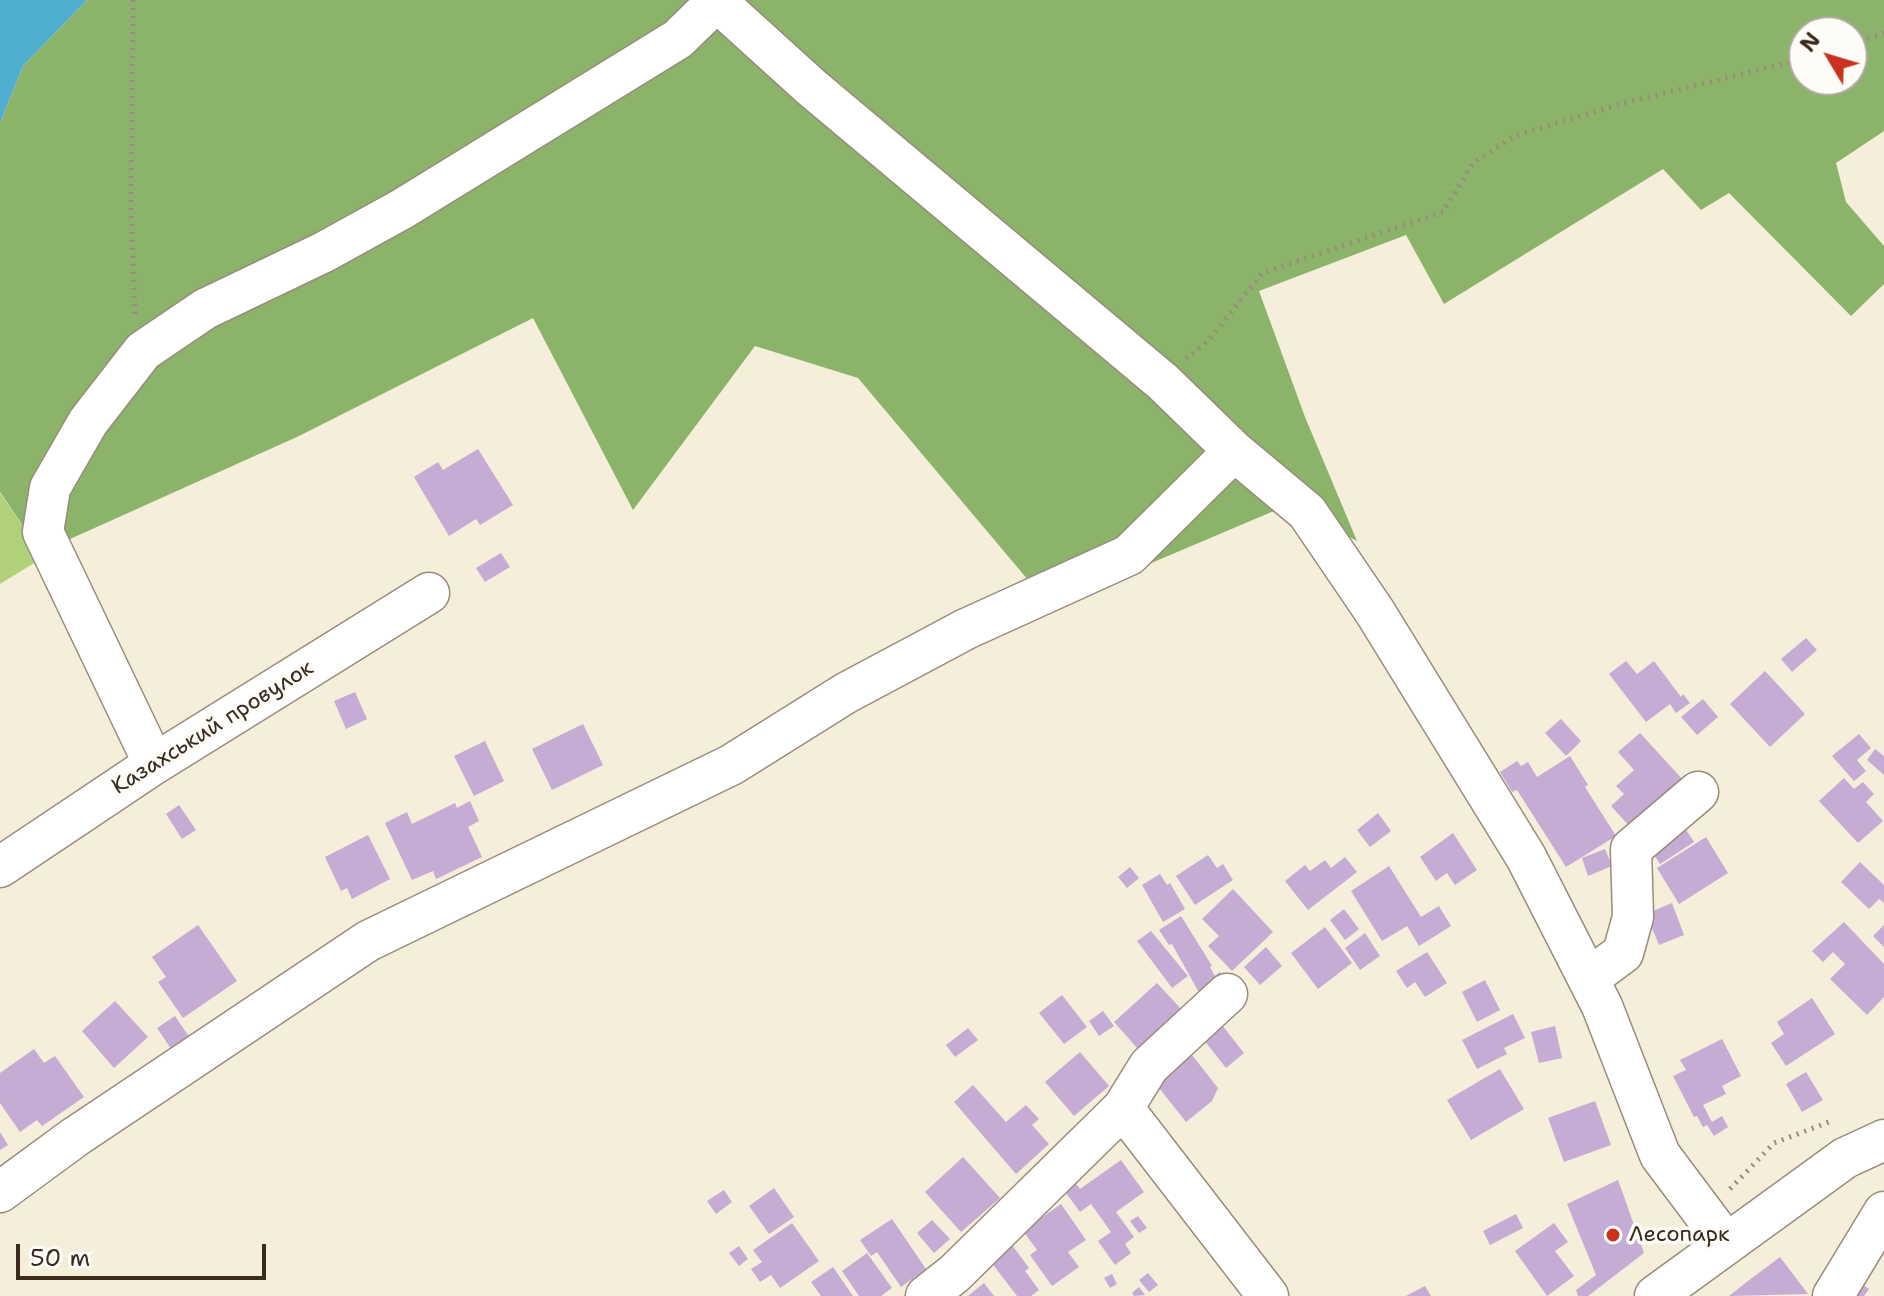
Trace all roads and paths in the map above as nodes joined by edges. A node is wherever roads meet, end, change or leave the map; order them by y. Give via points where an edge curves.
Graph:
1 (133, 0) edge
2 (716, 1) edge
3 (1788, 63) edge
4 (143, 351) junction
5 (1163, 382) junction
6 (1234, 451) junction
7 (429, 593) dead end
8 (154, 764) junction
9 (1698, 792) dead end
10 (0, 867) edge
11 (1588, 979) junction
12 (1227, 994) dead end
13 (1123, 1108) junction
14 (1833, 1120) dead end
15 (1884, 1140) edge
16 (0, 1192) edge
17 (1884, 1212) edge
18 (1716, 1229) junction
19 (926, 1296) edge
20 (1268, 1296) edge
21 (1655, 1296) edge
22 (1833, 1296) edge

1 - 4 path via 131,209 136,316
2 - 4 street via 678,39 402,209 205,309
2 - 5 street
3 - 5 path via 1514,136 1473,163 1443,212 1262,273 1209,340
4 - 8 street via 88,422 50,488 43,532
5 - 6 street
6 - 11 street via 1307,512 1375,612 1526,857
6 - 16 street via 1129,555 966,629 846,693 731,765 368,941
7 - 8 street, Казахський провулок
8 - 10 street, Казахський провулок
9 - 11 street via 1631,849 1633,917 1623,953
11 - 18 street via 1660,1155
12 - 13 street via 1149,1066
13 - 19 street
13 - 20 street
14 - 18 path via 1774,1143
15 - 18 street
17 - 22 street
18 - 21 street

